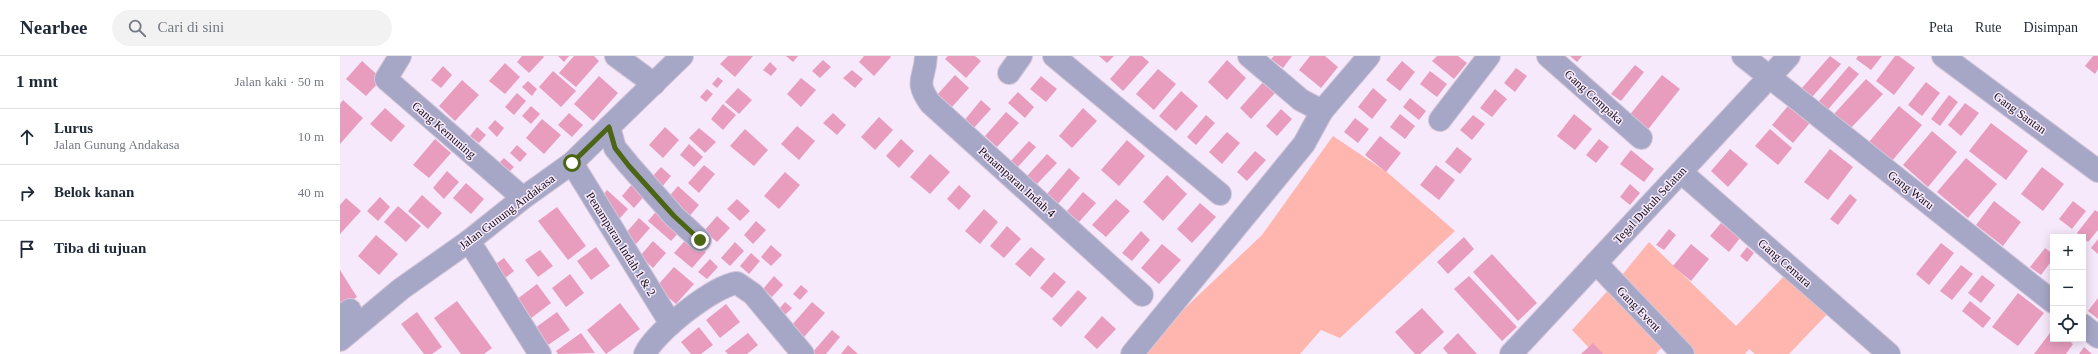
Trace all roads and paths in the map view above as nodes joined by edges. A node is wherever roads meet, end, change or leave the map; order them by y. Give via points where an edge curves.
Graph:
1 (400, 56) edge
2 (616, 56) edge
3 (682, 56) edge
4 (926, 56) edge
5 (1021, 56) edge
6 (1054, 56) edge
7 (1249, 56) edge
8 (1369, 56) edge
9 (1489, 56) edge
10 (1548, 56) edge
11 (1743, 56) edge
12 (1789, 56) edge
13 (1943, 56) edge
14 (1008, 73) dead end
15 (1769, 78) junction
16 (654, 84) junction
17 (1322, 111) junction
18 (1440, 120) dead end
19 (609, 127) junction
20 (1641, 138) dead end
21 (572, 163) junction
22 (2098, 171) edge
23 (1681, 172) junction
24 (1220, 194) dead end
25 (523, 198) junction
26 (700, 240) dead end
27 (469, 241) junction
28 (1596, 263) junction
29 (1142, 295) dead end
30 (2050, 300) edge
31 (671, 324) junction
32 (2086, 327) edge
33 (2098, 337) edge
34 (340, 340) edge
35 (1521, 350) edge
36 (540, 354) edge
37 (645, 354) edge
38 (803, 354) edge
39 (1132, 354) edge
40 (1683, 354) edge
41 (1889, 354) edge

1 - 25 street, Gang Kemuning via 386,79
2 - 16 street
3 - 16 street, Jalan Gunung Andakasa
4 - 29 street, Penamparan Indah 4 via 920,84 930,103
5 - 14 street
6 - 24 street
7 - 17 street via 1302,100
8 - 17 street
9 - 18 street
10 - 20 street, Gang Cempaka
11 - 15 street, Gang Waru
12 - 15 street, Tegal Dukuh Selatan
13 - 22 street, Gang Santan
15 - 23 street, Tegal Dukuh Selatan
15 - 30 street, Gang Waru
16 - 19 street, Jalan Gunung Andakasa
17 - 39 street via 1304,144
19 - 21 street, Jalan Gunung Andakasa
19 - 26 street via 615,148 629,166 669,211
21 - 25 street, Jalan Gunung Andakasa
21 - 31 street, Penamparan Indah 1 & 2
23 - 28 street, Tegal Dukuh Selatan
23 - 41 street, Gang Cemara
25 - 27 street, Jalan Gunung Andakasa
27 - 34 street, Jalan Gunung Andakasa via 401,289
27 - 36 street
28 - 35 street, Tegal Dukuh Selatan
28 - 40 street, Gang Event
31 - 37 street
31 - 38 street via 716,290 737,283 752,294
32 - 33 street

